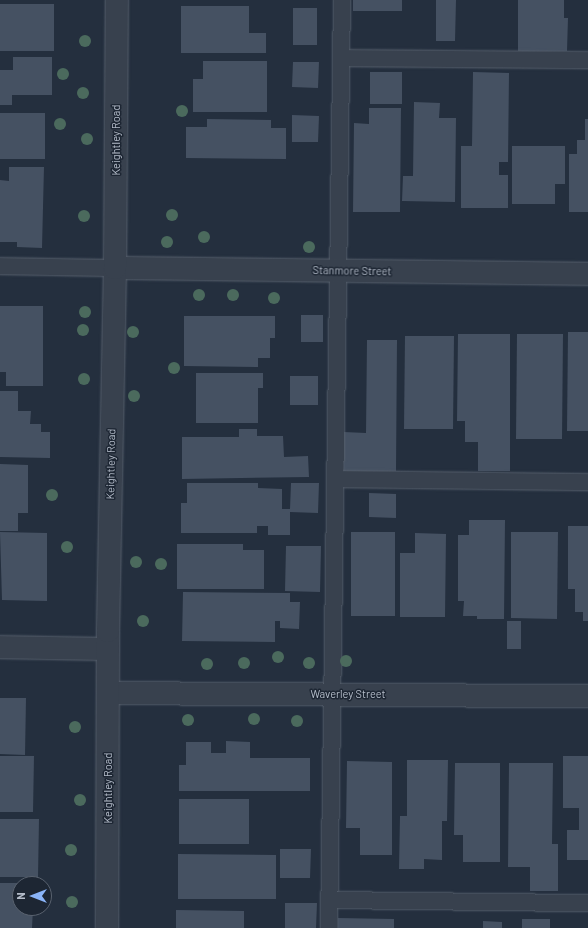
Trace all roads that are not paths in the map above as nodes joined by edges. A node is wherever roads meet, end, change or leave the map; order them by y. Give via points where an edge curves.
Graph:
1 (117, 0) edge
2 (342, 0) edge
3 (341, 58) junction
4 (588, 60) edge
5 (0, 266) edge
6 (115, 268) junction
7 (338, 270) junction
8 (588, 274) edge
9 (336, 479) junction
10 (588, 482) edge
11 (0, 647) edge
12 (108, 649) junction
13 (108, 693) junction
14 (333, 694) junction
15 (588, 696) edge
16 (330, 900) junction
17 (588, 903) edge
18 (107, 928) edge
19 (329, 928) edge

1 - 6 street, Keightley Road
2 - 3 lane
3 - 4 lane
3 - 7 lane
5 - 6 lane
6 - 7 street, Stanmore Street
6 - 12 street, Keightley Road
7 - 8 street, Stanmore Street
7 - 9 lane
9 - 10 lane
9 - 14 lane
11 - 12 street
12 - 13 street, Keightley Road
13 - 14 street, Waverley Street
13 - 18 street, Keightley Road
14 - 15 street, Waverley Street
14 - 16 lane
16 - 17 lane
16 - 19 lane

